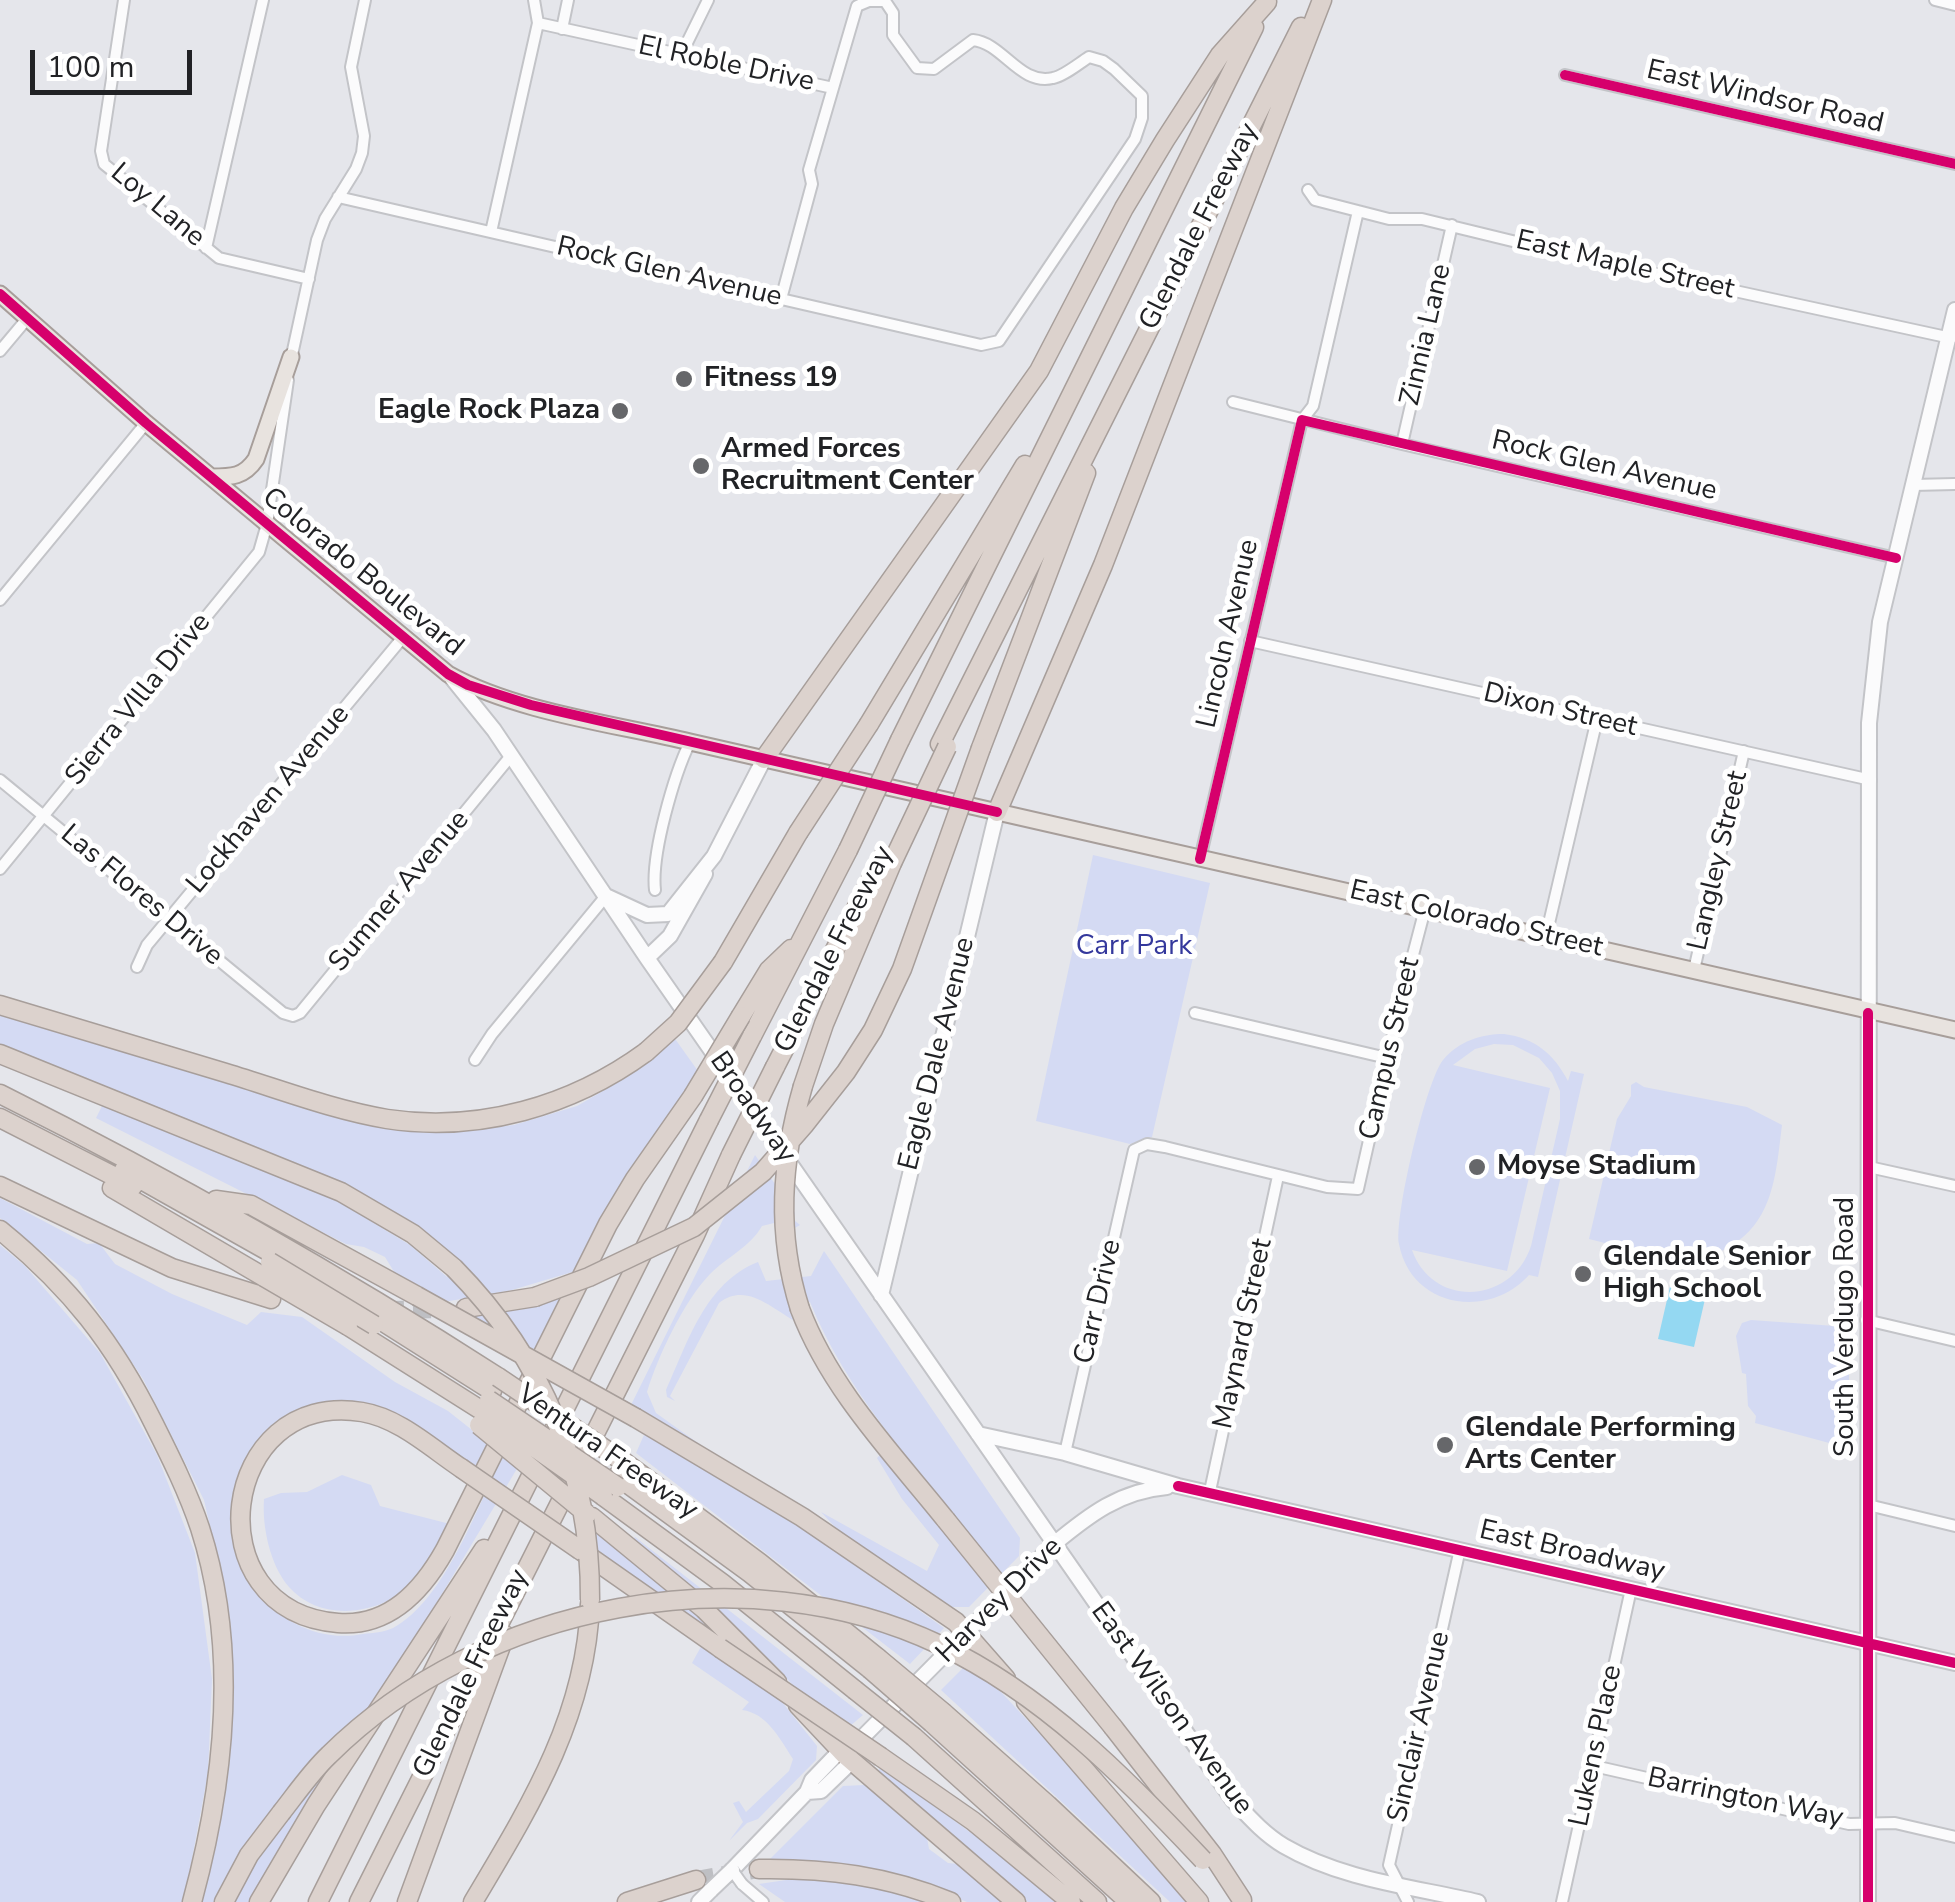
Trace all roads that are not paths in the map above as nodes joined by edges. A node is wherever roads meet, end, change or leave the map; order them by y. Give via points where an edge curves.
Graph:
1 (124, 0) edge
2 (263, 0) edge
3 (365, 0) edge
4 (534, 0) edge
5 (568, 0) edge
6 (708, 0) edge
7 (1318, 0) edge
8 (1935, 0) edge
9 (1267, 1) edge
10 (1955, 5) edge
11 (538, 24) junction
12 (562, 29) junction
13 (681, 56) junction
14 (1565, 75) dead end
15 (833, 88) junction
16 (1955, 164) edge
17 (1308, 190) dead end
18 (338, 197) junction
19 (1358, 212) junction
20 (1452, 225) junction
21 (491, 232) junction
22 (206, 248) junction
23 (309, 278) junction
24 (0, 294) edge
25 (782, 299) junction
26 (1955, 310) edge
27 (26, 320) junction
28 (1952, 338) edge
29 (999, 341) joint
30 (0, 352) edge
31 (291, 357) junction
32 (1082, 370) junction
33 (1117, 392) junction
34 (1233, 402) dead end
35 (1302, 420) junction
36 (146, 422) junction
37 (1402, 444) junction
38 (210, 477) junction
39 (1955, 484) edge
40 (1913, 485) junction
41 (268, 524) junction
42 (1896, 558) junction
43 (0, 600) edge
44 (404, 636) junction
45 (1250, 641) junction
46 (448, 674) junction
47 (1597, 719) junction
48 (690, 742) junction
49 (1744, 752) junction
50 (510, 757) junction
51 (764, 759) junction
52 (0, 780) edge
53 (1871, 780) junction
54 (997, 812) junction
55 (44, 816) junction
56 (714, 856) junction
57 (1200, 859) junction
58 (887, 861) junction
59 (0, 870) edge
60 (655, 890) dead end
61 (606, 896) junction
62 (1425, 909) junction
63 (170, 920) junction
64 (1546, 936) junction
65 (802, 938) junction
66 (647, 958) junction
67 (137, 966) dead end
68 (1694, 970) junction
69 (0, 1005) edge
70 (283, 1013) joint
71 (1195, 1013) dead end
72 (1868, 1013) junction
73 (1955, 1030) edge
74 (0, 1054) edge
75 (1388, 1058) junction
76 (476, 1060) dead end
77 (0, 1094) edge
78 (0, 1107) edge
79 (0, 1118) edge
80 (0, 1132) edge
81 (1869, 1167) junction
82 (1278, 1176) junction
83 (0, 1186) edge
84 (1955, 1186) edge
85 (205, 1199) junction
86 (0, 1230) edge
87 (267, 1269) junction
88 (881, 1295) junction
89 (271, 1299) dead end
90 (466, 1308) tunnel mouth
91 (1866, 1320) junction
92 (1955, 1341) edge
93 (488, 1401) junction
94 (978, 1434) junction
95 (1065, 1453) junction
96 (615, 1480) junction
97 (526, 1486) junction
98 (1178, 1486) junction
99 (1210, 1491) junction
100 (558, 1503) junction
101 (1868, 1505) junction
102 (1955, 1526) edge
103 (1054, 1544) junction
104 (1460, 1549) junction
105 (1631, 1589) junction
106 (968, 1634) junction
107 (1867, 1642) junction
108 (1955, 1663) edge
109 (867, 1673) junction
110 (929, 1725) junction
111 (844, 1755) junction
112 (1594, 1766) junction
113 (1868, 1824) junction
114 (1955, 1837) edge
115 (1208, 1857) junction
116 (753, 1862) junction
117 (732, 1870) junction
118 (703, 1885) junction
119 (1400, 1885) junction
120 (193, 1900) edge
121 (1243, 1901) edge
122 (224, 1902) edge
123 (259, 1902) edge
124 (318, 1902) edge
125 (359, 1902) edge
126 (407, 1902) edge
127 (473, 1902) edge
128 (627, 1902) edge
129 (700, 1902) edge
130 (763, 1902) edge
131 (951, 1902) edge
132 (1016, 1902) edge
133 (1071, 1902) edge
134 (1097, 1902) edge
135 (1116, 1902) edge
136 (1129, 1902) edge
137 (1151, 1902) edge
138 (1200, 1902) edge
139 (1408, 1902) edge
140 (1478, 1902) edge
141 (1562, 1902) edge
142 (1868, 1902) edge

1 - 22 street, Loy Lane via 101,157 108,170
2 - 22 street
3 - 18 street via 351,67 364,136 356,168
4 - 11 street
5 - 12 street
6 - 13 street
7 - 33 highway, Glendale Freeway
7 - 54 highway via 1103,564
8 - 10 street
9 - 32 highway, Glendale Freeway
9 - 51 highway via 1220,55 1165,140 1039,371
11 - 12 street, El Roble Drive
11 - 21 street
12 - 13 street, El Roble Drive
13 - 15 street, El Roble Drive
14 - 16 street, East Windsor Road
15 - 25 street via 808,170 812,184
15 - 29 street, El Roble Drive via 857,6 868,0 885,1 893,35 918,68 934,69 973,40 995,46 1039,78 1055,78 1089,58 1103,60 1142,96 1135,139
17 - 19 street, East Maple Street via 1315,200
18 - 21 street, Rock Glen Avenue
18 - 23 street, Sierra VIlla Drive
19 - 20 street, East Maple Street
19 - 35 street, Lincoln Avenue via 1313,406
20 - 28 street, East Maple Street
20 - 37 street, Zinnia Lane
21 - 25 street, Rock Glen Avenue
22 - 23 street, Loy Lane via 223,259
23 - 31 street, Sierra VIlla Drive
24 - 27 main road, Colorado Boulevard
25 - 29 street, Rock Glen Avenue via 981,345
26 - 28 main road, South Verdugo Road
27 - 30 street
27 - 36 main road, Colorado Boulevard
28 - 40 main road, South Verdugo Road
31 - 38 main road via 256,459 247,472
31 - 41 street, Sierra VIlla Drive
32 - 65 highway, Glendale Freeway, bridge
32 - 69 highway, bridge via 723,962 678,1023 588,1088 526,1112 406,1122
33 - 58 highway, Glendale Freeway, bridge
33 - 90 highway, bridge via 902,969 846,1072 763,1172 694,1227 589,1278
34 - 35 street, Rock Glen Avenue
35 - 37 street, Rock Glen Avenue
35 - 45 street, Lincoln Avenue
36 - 38 main road, Colorado Boulevard
36 - 43 street
37 - 42 street, Rock Glen Avenue
38 - 41 main road, Colorado Boulevard
39 - 40 street
40 - 42 main road, South Verdugo Road
41 - 44 main road, Colorado Boulevard
41 - 55 street, Sierra VIlla Drive via 259,552
42 - 53 main road, South Verdugo Road via 1872,677
44 - 46 main road, Colorado Boulevard
44 - 63 street, Lockhaven Avenue
45 - 47 street, Dixon Street
45 - 57 street, Lincoln Avenue
46 - 48 main road, Colorado Boulevard via 507,698
46 - 50 main road, Broadway
47 - 49 street, Dixon Street
47 - 64 street
48 - 51 main road, Colorado Boulevard
48 - 60 street via 655,861
49 - 53 street, Dixon Street
49 - 68 street, Langley Street
50 - 61 main road, Broadway
50 - 70 street, Sumner Avenue via 300,1013
51 - 54 main road, Colorado Boulevard
51 - 56 main road
52 - 55 street, Las Flores Drive
53 - 72 main road, South Verdugo Road
54 - 57 main road, East Colorado Street
54 - 88 main road, Eagle Dale Avenue
55 - 59 street, Sierra VIlla Drive
55 - 63 street, Las Flores Drive
56 - 61 main road via 668,914 647,915
56 - 66 main road via 670,936
57 - 62 main road, East Colorado Street
58 - 100 highway, Glendale Freeway, bridge via 774,1067
58 - 115 highway, bridge via 802,1086 787,1147 782,1204 800,1309 836,1381
61 - 66 main road, Broadway
61 - 76 street
62 - 64 main road, East Colorado Street
62 - 75 street, Campus Street
63 - 67 street, Lockhaven Avenue
63 - 70 street, Las Flores Drive
64 - 68 main road, East Colorado Street
65 - 97 highway, Glendale Freeway, bridge
65 - 133 highway, bridge via 770,970 608,1224 445,1550 413,1596 365,1621 322,1622 285,1606 248,1563 239,1527 241,1491 278,1432 334,1411 362,1412 401,1428 461,1468 580,1550 720,1648 973,1821
66 - 88 main road, Broadway
68 - 72 main road, East Colorado Street
71 - 75 street
72 - 73 main road, East Colorado Street
72 - 81 main road, South Verdugo Road
74 - 127 highway, bridge via 341,1192 395,1222 454,1268 508,1330 554,1412 582,1500 589,1554 581,1674 558,1749
75 - 82 street, Campus Street via 1358,1189
77 - 85 highway, Ventura Freeway
78 - 93 highway via 279,1256
79 - 87 highway via 168,1204
80 - 87 highway
81 - 84 street
81 - 91 main road, South Verdugo Road
82 - 95 street, Carr Drive via 1164,1147 1134,1150
82 - 99 street, Maynard Street
83 - 89 highway via 172,1268
85 - 93 highway, Ventura Freeway via 378,1300
85 - 106 highway, bridge via 251,1205 636,1418 802,1518
86 - 120 highway via 74,1300 125,1366 200,1527 221,1635 223,1703 221,1766
87 - 93 highway, bridge via 374,1324
87 - 93 highway, bridge via 457,1393
88 - 94 main road, Broadway
91 - 92 street
91 - 101 main road, South Verdugo Road
93 - 96 highway, Ventura Freeway, bridge
93 - 96 highway, Ventura Freeway, bridge
93 - 111 highway, bridge via 592,1517 743,1645
94 - 95 main road, East Broadway
94 - 103 main road, Broadway
95 - 98 main road, East Broadway
96 - 109 highway, Ventura Freeway via 722,1582
96 - 109 highway, Ventura Freeway via 760,1564
97 - 123 highway
97 - 124 highway, Glendale Freeway
98 - 99 main road, East Broadway
98 - 103 main road, Harvey Drive via 1112,1501
99 - 104 main road, East Broadway
100 - 125 highway, Glendale Freeway
100 - 126 highway
101 - 102 street
101 - 107 main road, South Verdugo Road
103 - 106 main road, Harvey Drive
103 - 119 main road, East Wilson Avenue via 1232,1800 1260,1830 1322,1864
104 - 105 main road, East Broadway
104 - 119 street, Sinclair Avenue via 1389,1865
105 - 107 main road, East Broadway
105 - 112 street, Lukens Place
106 - 111 main road, Harvey Drive
106 - 138 highway
107 - 108 main road, East Broadway
107 - 113 main road, South Verdugo Road
109 - 110 highway, Ventura Freeway, bridge
109 - 110 highway, Ventura Freeway, bridge
110 - 134 highway, Ventura Freeway
110 - 135 highway
110 - 136 highway
110 - 137 highway, Ventura Freeway via 1048,1805
111 - 116 main road, Harvey Drive via 812,1780
111 - 132 highway
112 - 113 street, Barrington Way
112 - 141 street, Lukens Place
113 - 114 street, Barrington Way
113 - 142 main road, South Verdugo Road
115 - 121 highway
115 - 122 highway, bridge via 1090,1746 940,1645 846,1612 676,1600 569,1618 511,1638 396,1700 328,1756 250,1855
116 - 117 main road, Harvey Drive
116 - 131 highway via 882,1878
117 - 118 main road, Harvey Drive, bridge
117 - 130 street, bridge
118 - 128 highway
118 - 129 main road, Harvey Drive
119 - 139 street, Sinclair Avenue
119 - 140 main road, East Wilson Avenue

